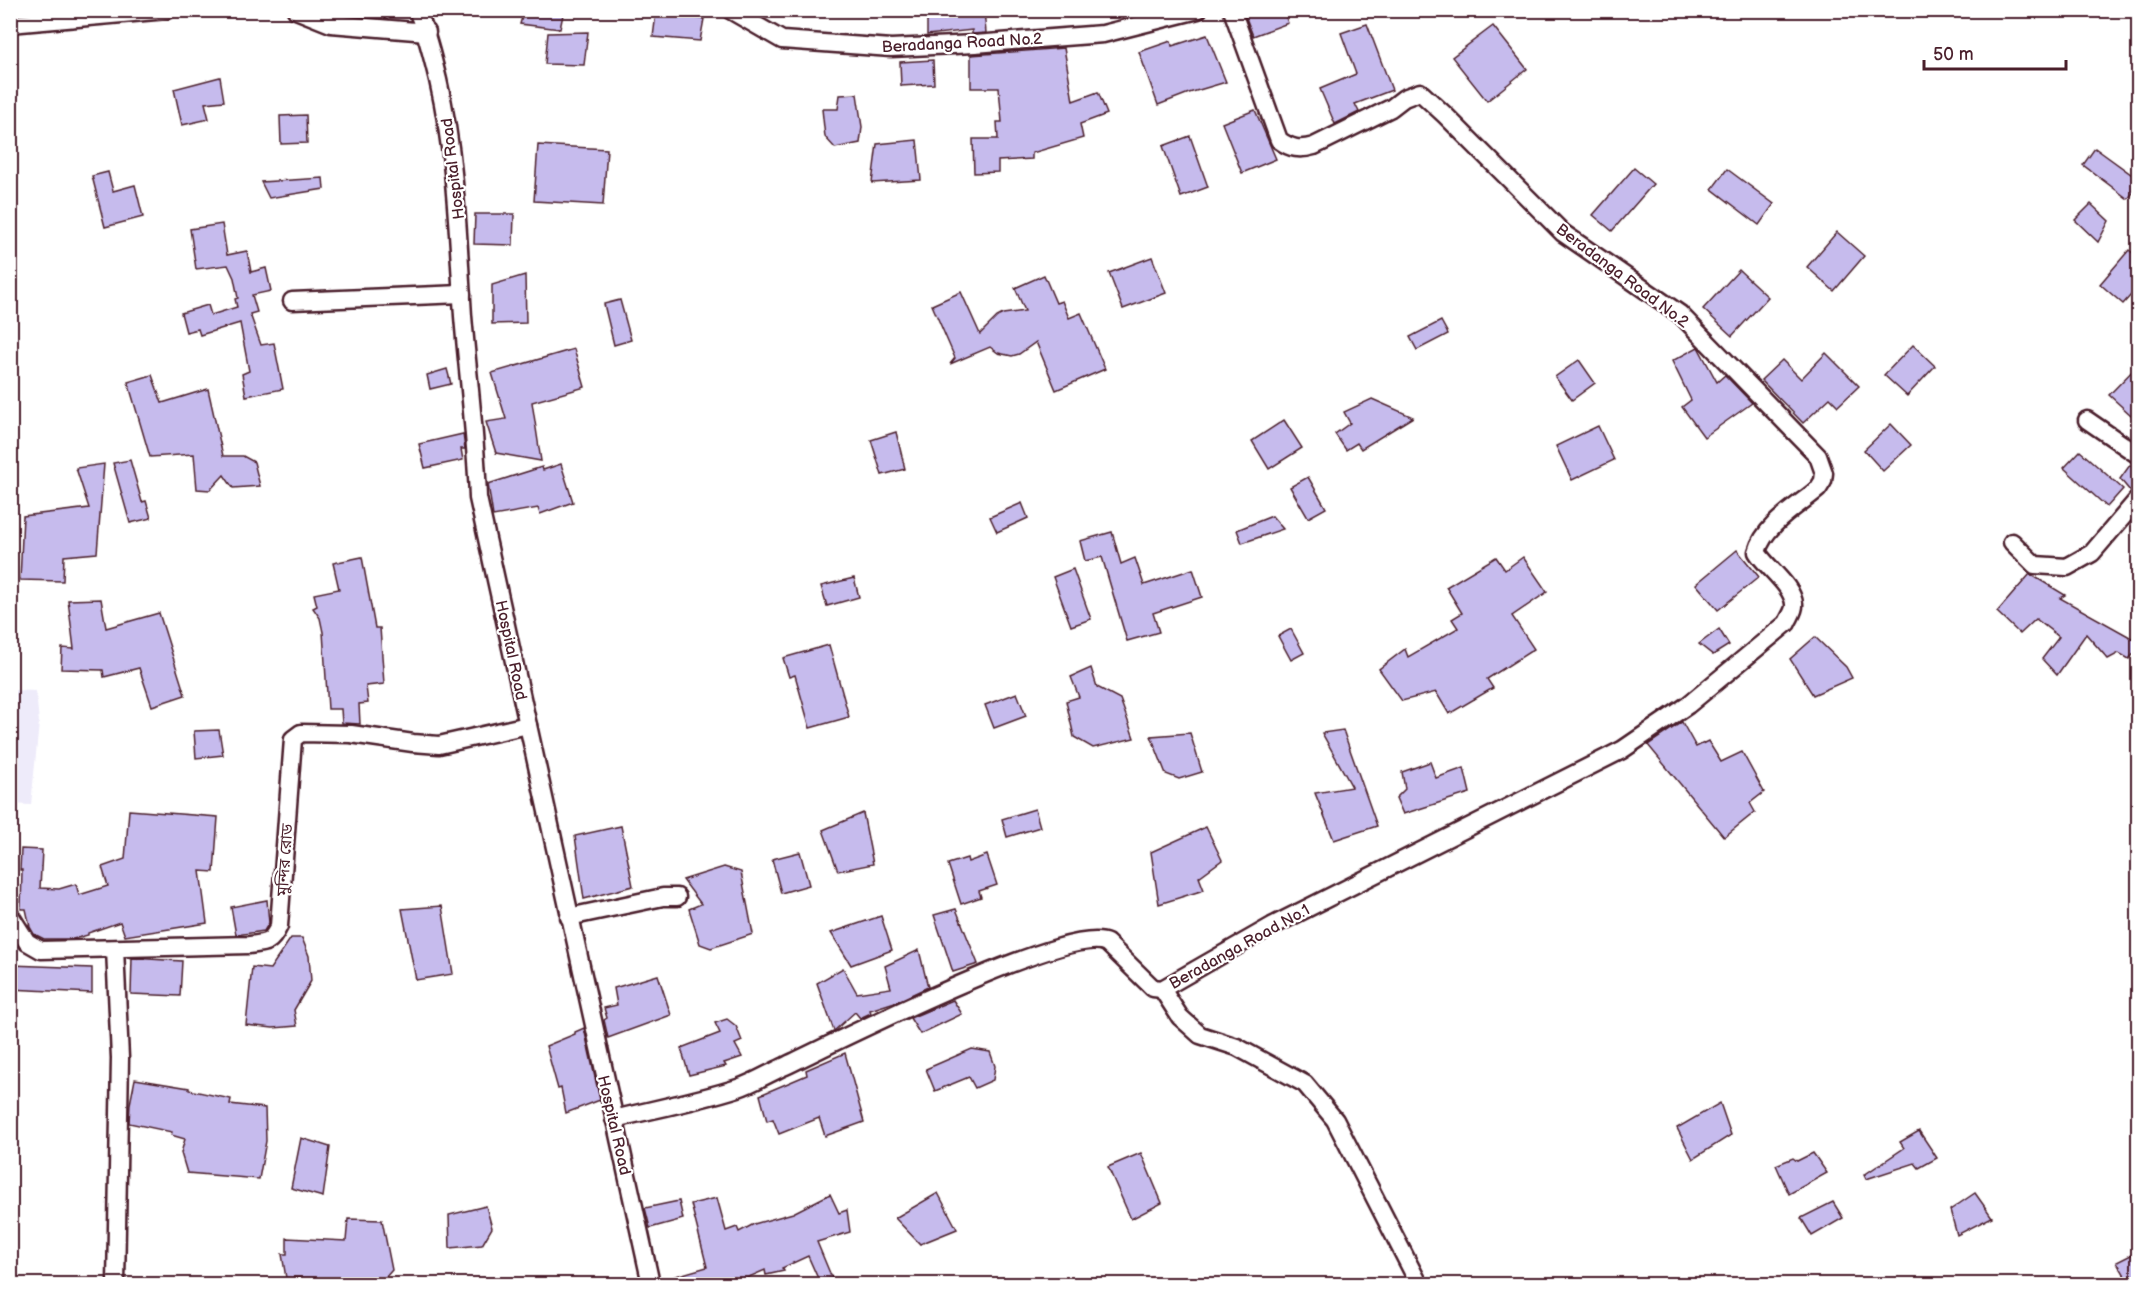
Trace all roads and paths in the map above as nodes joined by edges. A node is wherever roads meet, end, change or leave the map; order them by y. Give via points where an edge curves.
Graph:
1 (167, 10) edge
2 (296, 10) edge
3 (417, 10) edge
4 (730, 10) edge
5 (1198, 10) edge
6 (1232, 10) edge
7 (10, 24) edge
8 (427, 32) junction
9 (462, 294) junction
10 (292, 301) dead end
11 (2087, 420) dead end
12 (2139, 455) edge
13 (2139, 498) edge
14 (2012, 542) dead end
15 (1688, 705) joint
16 (528, 725) junction
17 (677, 897) dead end
18 (10, 915) edge
19 (569, 917) junction
20 (115, 949) junction
21 (1162, 989) junction
22 (614, 1119) junction
23 (116, 1284) edge
24 (651, 1284) edge
25 (1419, 1284) edge

1 - 7 street
2 - 8 street via 331,24
3 - 8 street, Hospital Road
4 - 5 street, Beradanga Road No.2 via 782,40 891,48 1103,34
6 - 15 street, Beradanga Road No.2 via 1279,140 1288,147 1314,146 1420,92 1563,233 1680,314 1818,456 1824,473 1818,489 1773,527 1757,552 1791,593 1795,605 1792,612 1786,622
8 - 9 street, Hospital Road via 445,108
9 - 10 street
9 - 16 street, Hospital Road via 478,498
11 - 12 street
13 - 14 street via 2092,553 2067,567 2035,566
15 - 21 street, Beradanga Road No.1 via 1622,750 1282,921
16 - 19 street, Hospital Road
16 - 20 street, মুন্দির রোড via 440,745 351,734 297,735 293,739 279,926 274,937 267,943 249,945
17 - 19 street
18 - 20 street, মুন্দির রোড via 27,942 41,950
19 - 22 street, Hospital Road
20 - 23 street via 120,1058
21 - 22 street, Beradanga Road No.1 via 1153,988 1107,943 1075,943 1010,963 739,1088
21 - 25 street via 1180,1017 1200,1035 1237,1047 1305,1084 1335,1120
22 - 24 street, Hospital Road

